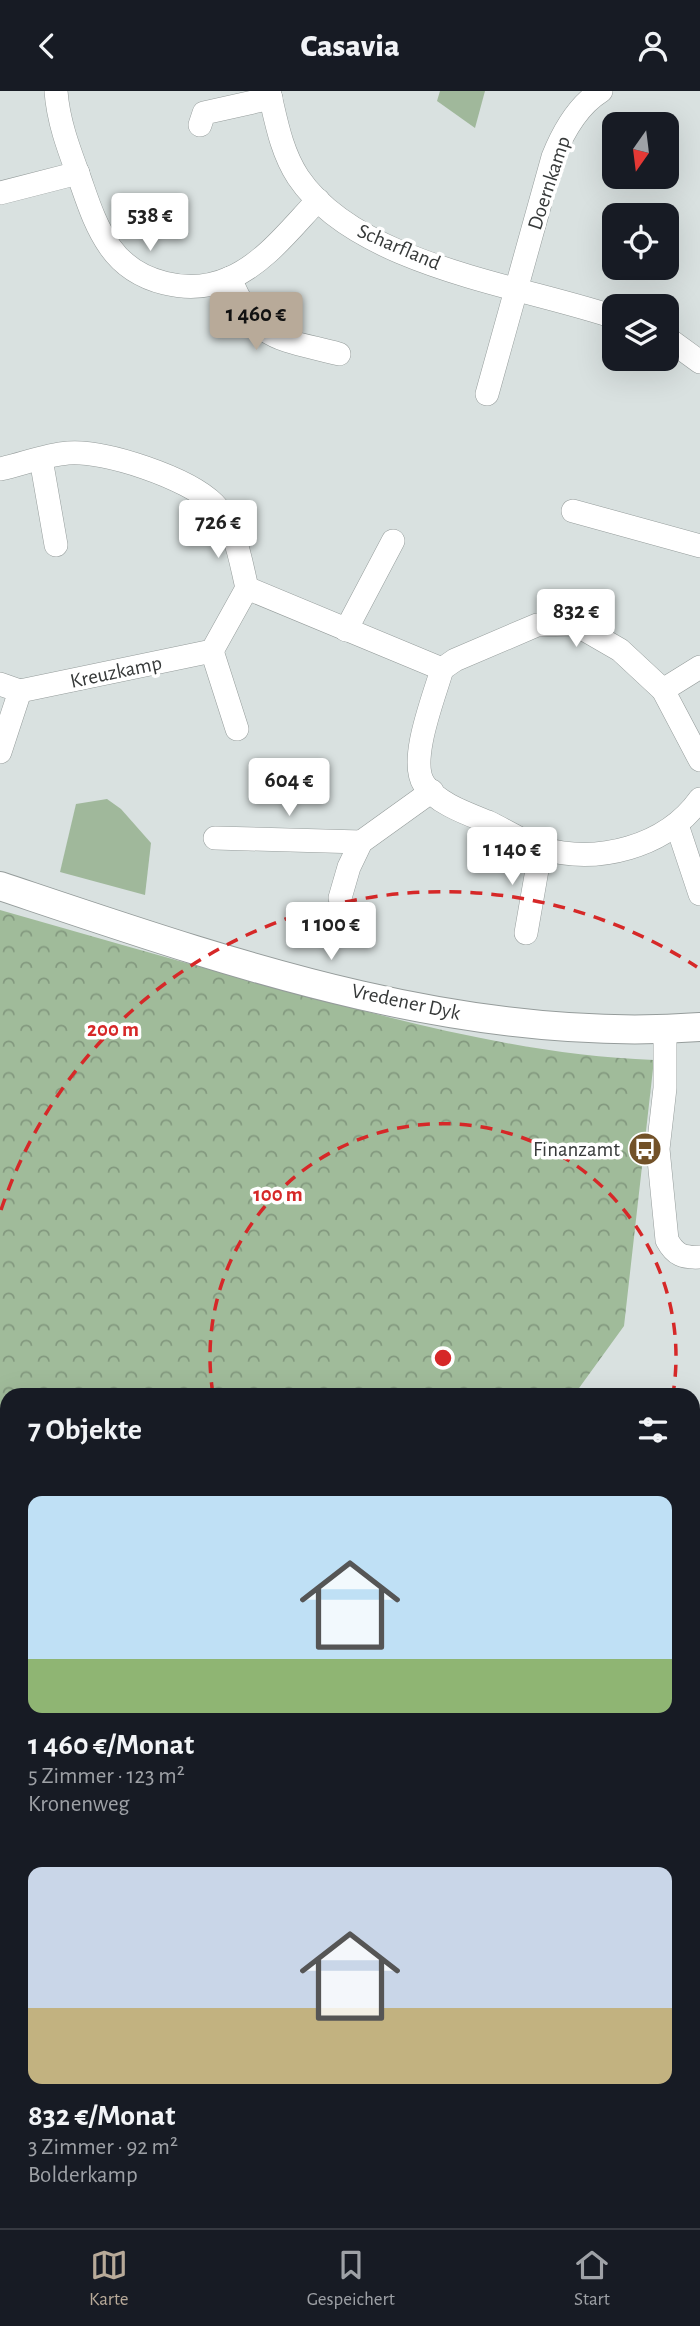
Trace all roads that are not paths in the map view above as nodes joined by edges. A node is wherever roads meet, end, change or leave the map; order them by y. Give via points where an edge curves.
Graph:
1 (57, 91) edge
2 (601, 91) edge
3 (270, 95) edge
4 (200, 125) dead end
5 (78, 173) junction
6 (0, 193) edge
7 (318, 200) junction
8 (230, 278) junction
9 (516, 287) junction
10 (602, 313) edge
11 (679, 347) edge
12 (339, 355) dead end
13 (700, 362) edge
14 (487, 394) dead end
15 (41, 459) junction
16 (0, 469) edge
17 (573, 511) dead end
18 (393, 541) dead end
19 (56, 545) dead end
20 (700, 546) edge
21 (247, 588) junction
22 (346, 630) junction
23 (212, 651) junction
24 (435, 666) junction
25 (700, 667) edge
26 (10, 688) edge
27 (663, 690) junction
28 (237, 729) dead end
29 (0, 752) edge
30 (700, 760) edge
31 (432, 791) junction
32 (700, 799) edge
33 (677, 825) junction
34 (215, 838) dead end
35 (361, 842) junction
36 (541, 847) junction
37 (0, 886) edge
38 (700, 894) edge
39 (340, 898) dead end
40 (526, 933) dead end
41 (700, 1027) edge
42 (665, 1028) junction
43 (700, 1257) edge

1 - 5 street via 66,141
2 - 9 street, Doernkamp via 578,111 561,137
3 - 4 street, Scharfland via 204,113
3 - 7 street, Scharfland via 287,155
5 - 6 street
5 - 8 street via 99,229 112,250 134,269 177,286 205,286
7 - 8 street via 260,258
7 - 9 street, Scharfland via 359,233 412,257
8 - 12 street via 259,328
9 - 10 street, Scharfland
9 - 14 street
11 - 13 street
15 - 16 street
15 - 19 street
15 - 21 street via 90,454 163,475 192,489 214,504 227,523
17 - 20 street
18 - 22 street
21 - 22 street
21 - 23 street
22 - 24 street
23 - 26 street, Kreuzkamp
23 - 28 street
24 - 27 street via 537,625 560,622 575,624 620,650
24 - 31 street via 420,750 424,783
25 - 27 street
26 - 29 street, Kreuzkamp
27 - 30 street
31 - 35 street
31 - 36 street via 445,802
32 - 33 street
33 - 36 street via 640,844 602,853
33 - 38 street
34 - 35 street
35 - 39 street
36 - 40 street
37 - 42 main road, Vredener Dyk via 289,977 437,1010 528,1024 607,1030
41 - 42 main road, Vredener Dyk
42 - 43 street via 658,1149 667,1240 683,1257

